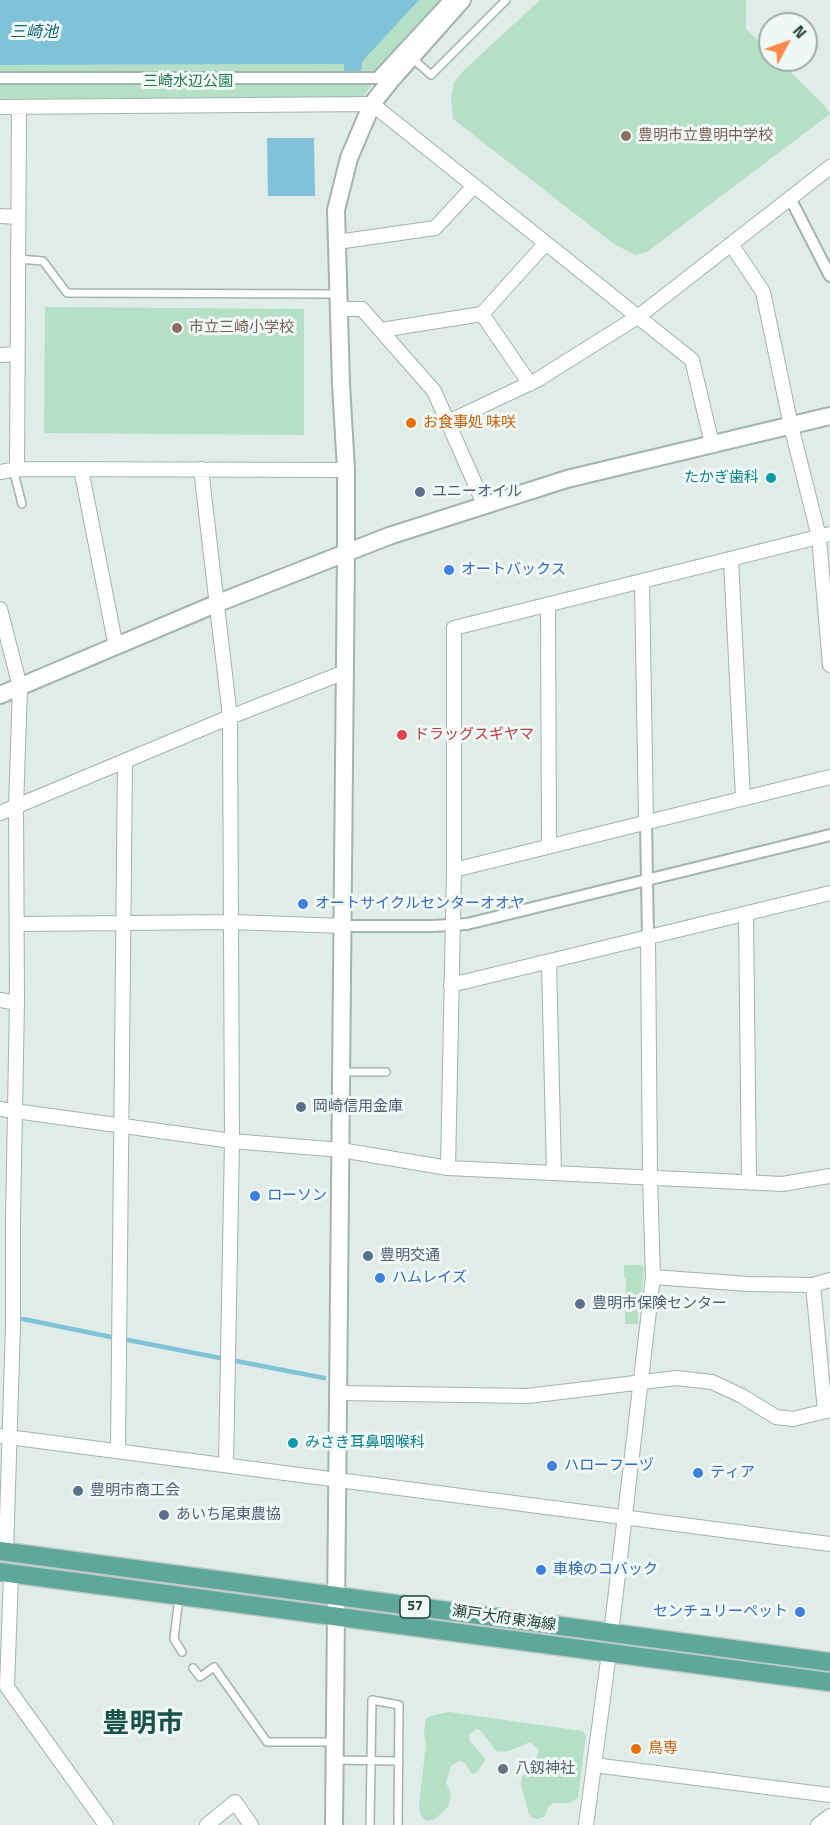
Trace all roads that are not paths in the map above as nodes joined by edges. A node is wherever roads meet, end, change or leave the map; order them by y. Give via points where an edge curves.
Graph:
1 (449, 0) edge
2 (462, 0) edge
3 (506, 0) edge
4 (411, 57) junction
5 (0, 78) edge
6 (372, 104) junction
7 (0, 107) edge
8 (19, 107) junction
9 (830, 167) edge
10 (474, 186) junction
11 (790, 198) junction
12 (0, 216) edge
13 (18, 217) junction
14 (337, 242) junction
15 (545, 244) junction
16 (731, 244) junction
17 (18, 259) junction
18 (830, 276) edge
19 (339, 301) junction
20 (482, 314) junction
21 (639, 316) junction
22 (381, 330) junction
23 (17, 354) junction
24 (0, 355) edge
25 (530, 384) junction
26 (830, 416) edge
27 (448, 422) junction
28 (791, 426) junction
29 (712, 444) junction
30 (81, 469) junction
31 (201, 469) junction
32 (10, 470) edge
33 (346, 470) junction
34 (22, 504) dead end
35 (484, 504) junction
36 (824, 535) edge
37 (346, 552) junction
38 (731, 559) junction
39 (642, 582) junction
40 (218, 603) junction
41 (548, 605) junction
42 (0, 609) edge
43 (116, 647) junction
44 (830, 665) edge
45 (345, 672) junction
46 (20, 687) junction
47 (0, 695) edge
48 (230, 717) junction
49 (124, 762) junction
50 (830, 777) edge
51 (743, 798) junction
52 (16, 807) junction
53 (0, 813) edge
54 (646, 821) junction
55 (830, 835) edge
56 (549, 846) junction
57 (454, 870) junction
58 (648, 879) junction
59 (830, 893) edge
60 (746, 914) junction
61 (232, 922) junction
62 (18, 924) junction
63 (123, 924) junction
64 (452, 924) junction
65 (344, 926) junction
66 (648, 938) junction
67 (549, 962) junction
68 (451, 985) junction
69 (0, 1000) edge
70 (17, 1003) junction
71 (342, 1072) junction
72 (386, 1072) dead end
73 (0, 1109) edge
74 (16, 1112) junction
75 (120, 1125) junction
76 (232, 1141) junction
77 (341, 1150) junction
78 (448, 1168) junction
79 (554, 1173) junction
80 (830, 1176) edge
81 (650, 1178) junction
82 (749, 1182) junction
83 (6, 1218) edge
84 (653, 1277) junction
85 (830, 1280) edge
86 (813, 1285) junction
87 (7, 1324) edge
88 (641, 1382) junction
89 (339, 1393) junction
90 (827, 1411) edge
91 (5, 1437) edge
92 (118, 1450) junction
93 (226, 1465) junction
94 (339, 1480) junction
95 (624, 1517) junction
96 (830, 1544) edge
97 (3, 1552) edge
98 (6, 1573) edge
99 (179, 1596) junction
100 (335, 1597) junction
101 (336, 1616) junction
102 (611, 1634) junction
103 (182, 1652) dead end
104 (609, 1653) junction
105 (830, 1662) edge
106 (193, 1668) dead end
107 (830, 1682) edge
108 (4, 1687) edge
109 (334, 1743) junction
110 (335, 1760) junction
111 (371, 1761) junction
112 (399, 1761) junction
113 (594, 1765) junction
114 (830, 1795) edge
115 (830, 1816) edge
116 (106, 1825) edge
117 (207, 1825) edge
118 (251, 1825) edge
119 (334, 1825) edge
120 (370, 1825) edge
121 (398, 1825) edge
122 (586, 1825) edge
123 (818, 1825) edge

1 - 5 street via 377,78
2 - 4 street
3 - 4 lane via 431,75
4 - 6 street
6 - 8 street
6 - 10 street
6 - 14 street via 349,158 336,210
7 - 8 street
8 - 13 street
9 - 11 street
10 - 14 street via 435,228
10 - 15 street
11 - 16 street
11 - 18 street
12 - 13 street
13 - 17 street
14 - 19 street
15 - 20 street
15 - 21 street
16 - 21 street
16 - 28 street via 763,292
17 - 19 lane via 43,261 67,293
17 - 23 street
19 - 22 street via 363,309
19 - 33 street
20 - 22 street
20 - 25 street
21 - 25 street
21 - 29 street via 692,360
22 - 27 street via 434,391
23 - 24 street
23 - 32 street
25 - 27 street
26 - 28 street
27 - 35 street
28 - 29 street
28 - 36 street
29 - 35 street via 567,479
30 - 31 street
30 - 32 street
30 - 43 street
31 - 33 street
31 - 40 street
32 - 34 lane
33 - 37 street
35 - 37 street
36 - 38 street
36 - 44 street
37 - 40 street
37 - 45 street
38 - 39 street
38 - 51 street
39 - 41 street
39 - 54 street
40 - 43 street
40 - 48 street
41 - 56 street
41 - 57 street via 454,628
42 - 46 street
43 - 46 street
45 - 48 street
45 - 65 street
46 - 47 street
46 - 52 street
48 - 49 street
48 - 61 street
49 - 52 street
49 - 63 street
50 - 51 street
51 - 54 street
52 - 53 street
52 - 62 street
54 - 56 street
54 - 58 street
55 - 58 street
56 - 57 street
57 - 64 street
58 - 64 street via 467,924
58 - 66 street
59 - 60 street
60 - 66 street
60 - 82 street
61 - 63 street
61 - 65 street
61 - 76 street
62 - 63 street
62 - 70 street
63 - 75 street
64 - 65 street
64 - 68 street
65 - 71 street
66 - 67 street
66 - 81 street
67 - 68 street
67 - 79 street
68 - 78 street
69 - 70 street
70 - 74 street
71 - 72 lane
71 - 77 street
73 - 74 street
74 - 75 street
74 - 83 street
75 - 76 street
75 - 92 street
76 - 77 street
76 - 93 street
77 - 78 street
77 - 89 street
78 - 79 street
79 - 81 street
80 - 82 street via 783,1184
81 - 82 street
81 - 84 street
83 - 87 street
84 - 86 street
84 - 88 street
85 - 86 street
86 - 90 street
87 - 91 street
88 - 89 street via 528,1396
88 - 90 street via 676,1378 712,1382 776,1417 793,1419
88 - 95 street
89 - 94 street
91 - 92 street
91 - 97 street
92 - 93 street
93 - 94 street
94 - 95 street
94 - 100 street
95 - 96 street
95 - 102 street
97 - 100 main road, 瀬戸大府東海線 / 57
98 - 99 main road, 瀬戸大府東海線 / 57
98 - 108 street
99 - 101 main road, 瀬戸大府東海線 / 57
99 - 103 lane via 174,1640
100 - 101 street
100 - 102 main road, 瀬戸大府東海線 / 57
101 - 104 main road, 瀬戸大府東海線 / 57
101 - 109 street
102 - 105 main road, 瀬戸大府東海線 / 57
104 - 107 main road, 瀬戸大府東海線 / 57
104 - 113 street
106 - 109 lane via 200,1677 214,1667 267,1742
108 - 116 street
109 - 110 street
110 - 111 lane
110 - 119 street
111 - 112 lane
111 - 112 lane via 372,1700 399,1705
111 - 120 lane
112 - 121 lane
113 - 114 street
113 - 122 street
115 - 123 street
117 - 118 street via 235,1802

